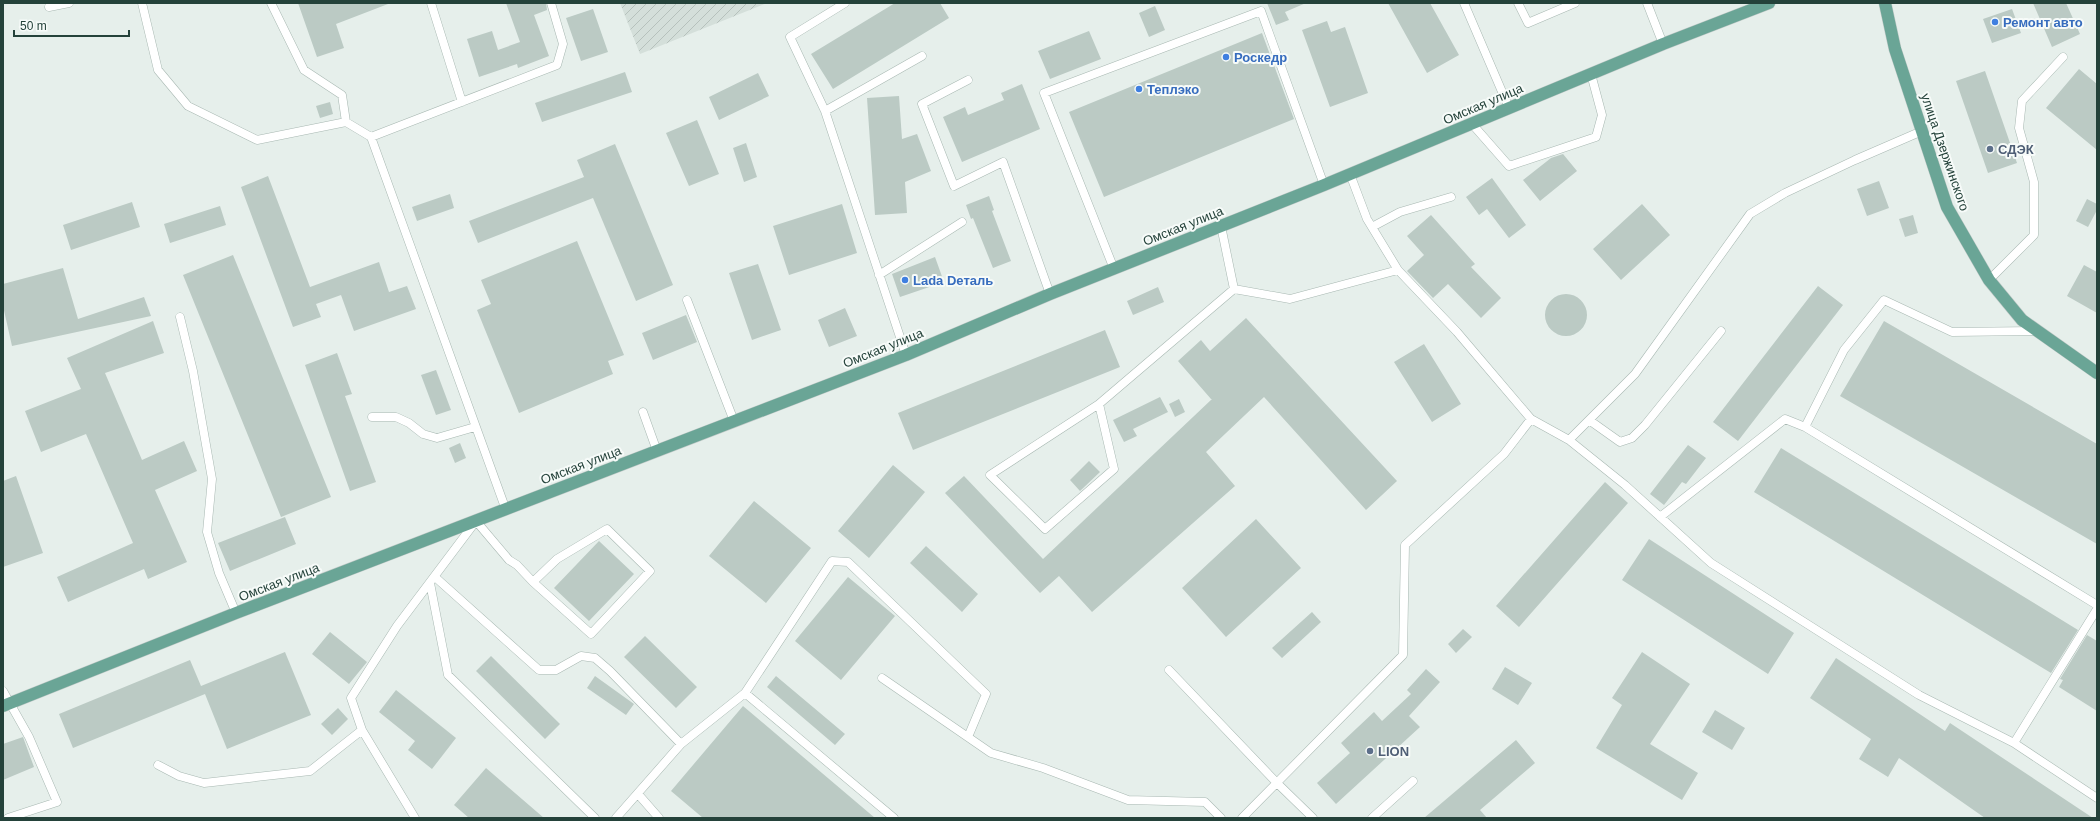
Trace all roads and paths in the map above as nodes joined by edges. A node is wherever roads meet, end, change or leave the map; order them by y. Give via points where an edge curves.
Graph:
1 (69, 3) edge
2 (142, 3) edge
3 (271, 3) edge
4 (431, 3) edge
5 (551, 3) edge
6 (845, 3) edge
7 (1464, 3) edge
8 (1518, 3) edge
9 (1575, 3) edge
10 (1648, 3) edge
11 (1769, 3) edge
12 (1885, 3) edge
13 (49, 7) dead end
14 (1663, 44) junction
15 (922, 56) dead end
16 (2063, 57) dead end
17 (1592, 74) junction
18 (968, 80) dead end
19 (462, 102) junction
20 (1509, 108) junction
21 (824, 111) junction
22 (346, 122) junction
23 (1473, 124) junction
24 (1922, 131) junction
25 (371, 137) junction
26 (1350, 174) junction
27 (1324, 185) junction
28 (1451, 197) dead end
29 (962, 222) dead end
30 (1221, 226) junction
31 (1372, 227) junction
32 (1114, 268) junction
33 (1398, 270) junction
34 (879, 276) junction
35 (1988, 280) junction
36 (1234, 289) junction
37 (1050, 294) junction
38 (687, 300) dead end
39 (180, 317) dead end
40 (1721, 331) dead end
41 (2038, 331) junction
42 (906, 355) junction
43 (2097, 373) edge
44 (1099, 404) junction
45 (643, 412) dead end
46 (372, 417) dead end
47 (1531, 419) junction
48 (1589, 420) junction
49 (734, 421) junction
50 (476, 427) junction
51 (1805, 427) junction
52 (1569, 440) junction
53 (657, 451) junction
54 (506, 510) junction
55 (1660, 517) junction
56 (476, 521) junction
57 (432, 580) junction
58 (533, 582) junction
59 (2097, 605) edge
60 (2097, 609) edge
61 (236, 614) junction
62 (1169, 670) dead end
63 (882, 678) dead end
64 (3, 691) edge
65 (745, 693) junction
66 (6, 705) edge
67 (362, 730) junction
68 (968, 737) junction
69 (2014, 743) junction
70 (681, 744) junction
71 (158, 765) dead end
72 (1413, 781) dead end
73 (1276, 783) junction
74 (638, 794) junction
75 (2097, 798) edge
76 (8, 818) edge
77 (415, 818) edge
78 (595, 818) edge
79 (616, 818) edge
80 (659, 818) edge
81 (894, 818) edge
82 (1221, 818) edge
83 (1242, 818) edge
84 (1313, 818) edge
85 (1372, 818) edge

1 - 13 lane
2 - 22 lane via 158,70 188,106 257,140
3 - 22 lane via 304,70 342,95
4 - 19 lane
5 - 19 lane via 563,44 557,65
6 - 21 lane via 790,37
7 - 20 lane
8 - 9 lane via 1528,23
10 - 14 lane
11 - 14 main road, Омская улица
12 - 24 main road, улица Дзержинского via 1895,48
14 - 17 main road, Омская улица
15 - 21 lane
16 - 35 lane via 2022,100 2019,128 2034,182 2034,235
17 - 20 main road, Омская улица
17 - 23 lane via 1602,115 1596,137 1509,166
18 - 37 lane via 922,104 954,186 1003,162
19 - 25 lane
20 - 23 main road, Омская улица
21 - 34 lane
22 - 25 lane
23 - 26 main road, Омская улица
24 - 35 main road, улица Дзержинского via 1947,207
24 - 48 lane via 1785,193 1750,214 1635,374
25 - 50 lane
26 - 27 main road, Омская улица
26 - 31 lane
27 - 30 main road, Омская улица
27 - 32 lane via 1261,11 1044,93
28 - 31 lane via 1400,212
29 - 34 lane
30 - 32 main road, Омская улица
30 - 36 lane
31 - 33 lane
32 - 37 main road, Омская улица
33 - 36 lane via 1290,299
33 - 47 lane
34 - 42 lane
35 - 41 main road, улица Дзержинского via 2022,320
36 - 44 lane
37 - 42 main road, Омская улица
38 - 49 lane
39 - 61 lane via 194,371 212,479 207,532 219,573
40 - 48 lane via 1632,438 1620,442
41 - 43 main road, улица Дзержинского
41 - 51 lane via 1952,332 1884,300 1844,350
42 - 49 main road, Омская улица
44 - 44 lane via 1114,469 1045,529 990,475
45 - 53 lane
46 - 50 lane via 396,416 423,434 437,438
47 - 52 lane
47 - 73 lane via 1504,454 1405,546 1403,655
48 - 52 lane
49 - 53 main road, Омская улица
50 - 54 lane
51 - 55 lane via 1785,420
51 - 59 lane
52 - 55 lane
53 - 54 main road, Омская улица
54 - 56 main road, Омская улица
55 - 69 lane via 1718,568 1919,695
56 - 57 lane
56 - 58 lane via 509,560
56 - 61 main road, Омская улица
57 - 67 lane via 397,626 351,698
57 - 70 lane via 539,670 556,670 581,656 595,658
57 - 78 lane via 448,675
58 - 58 lane via 557,559 607,529 650,571 591,634
60 - 69 lane
61 - 66 main road, Омская улица
62 - 73 lane
63 - 68 lane
64 - 66 lane
65 - 68 lane via 832,561 848,562 986,694
65 - 70 lane
65 - 81 lane
66 - 76 lane via 29,737 57,802
67 - 71 lane via 310,771 204,783 179,776
67 - 77 lane
68 - 82 lane via 991,753 1043,768 1128,800 1205,802
69 - 75 lane
70 - 74 lane
72 - 85 lane
73 - 83 lane
73 - 84 lane
74 - 79 lane
74 - 80 lane

